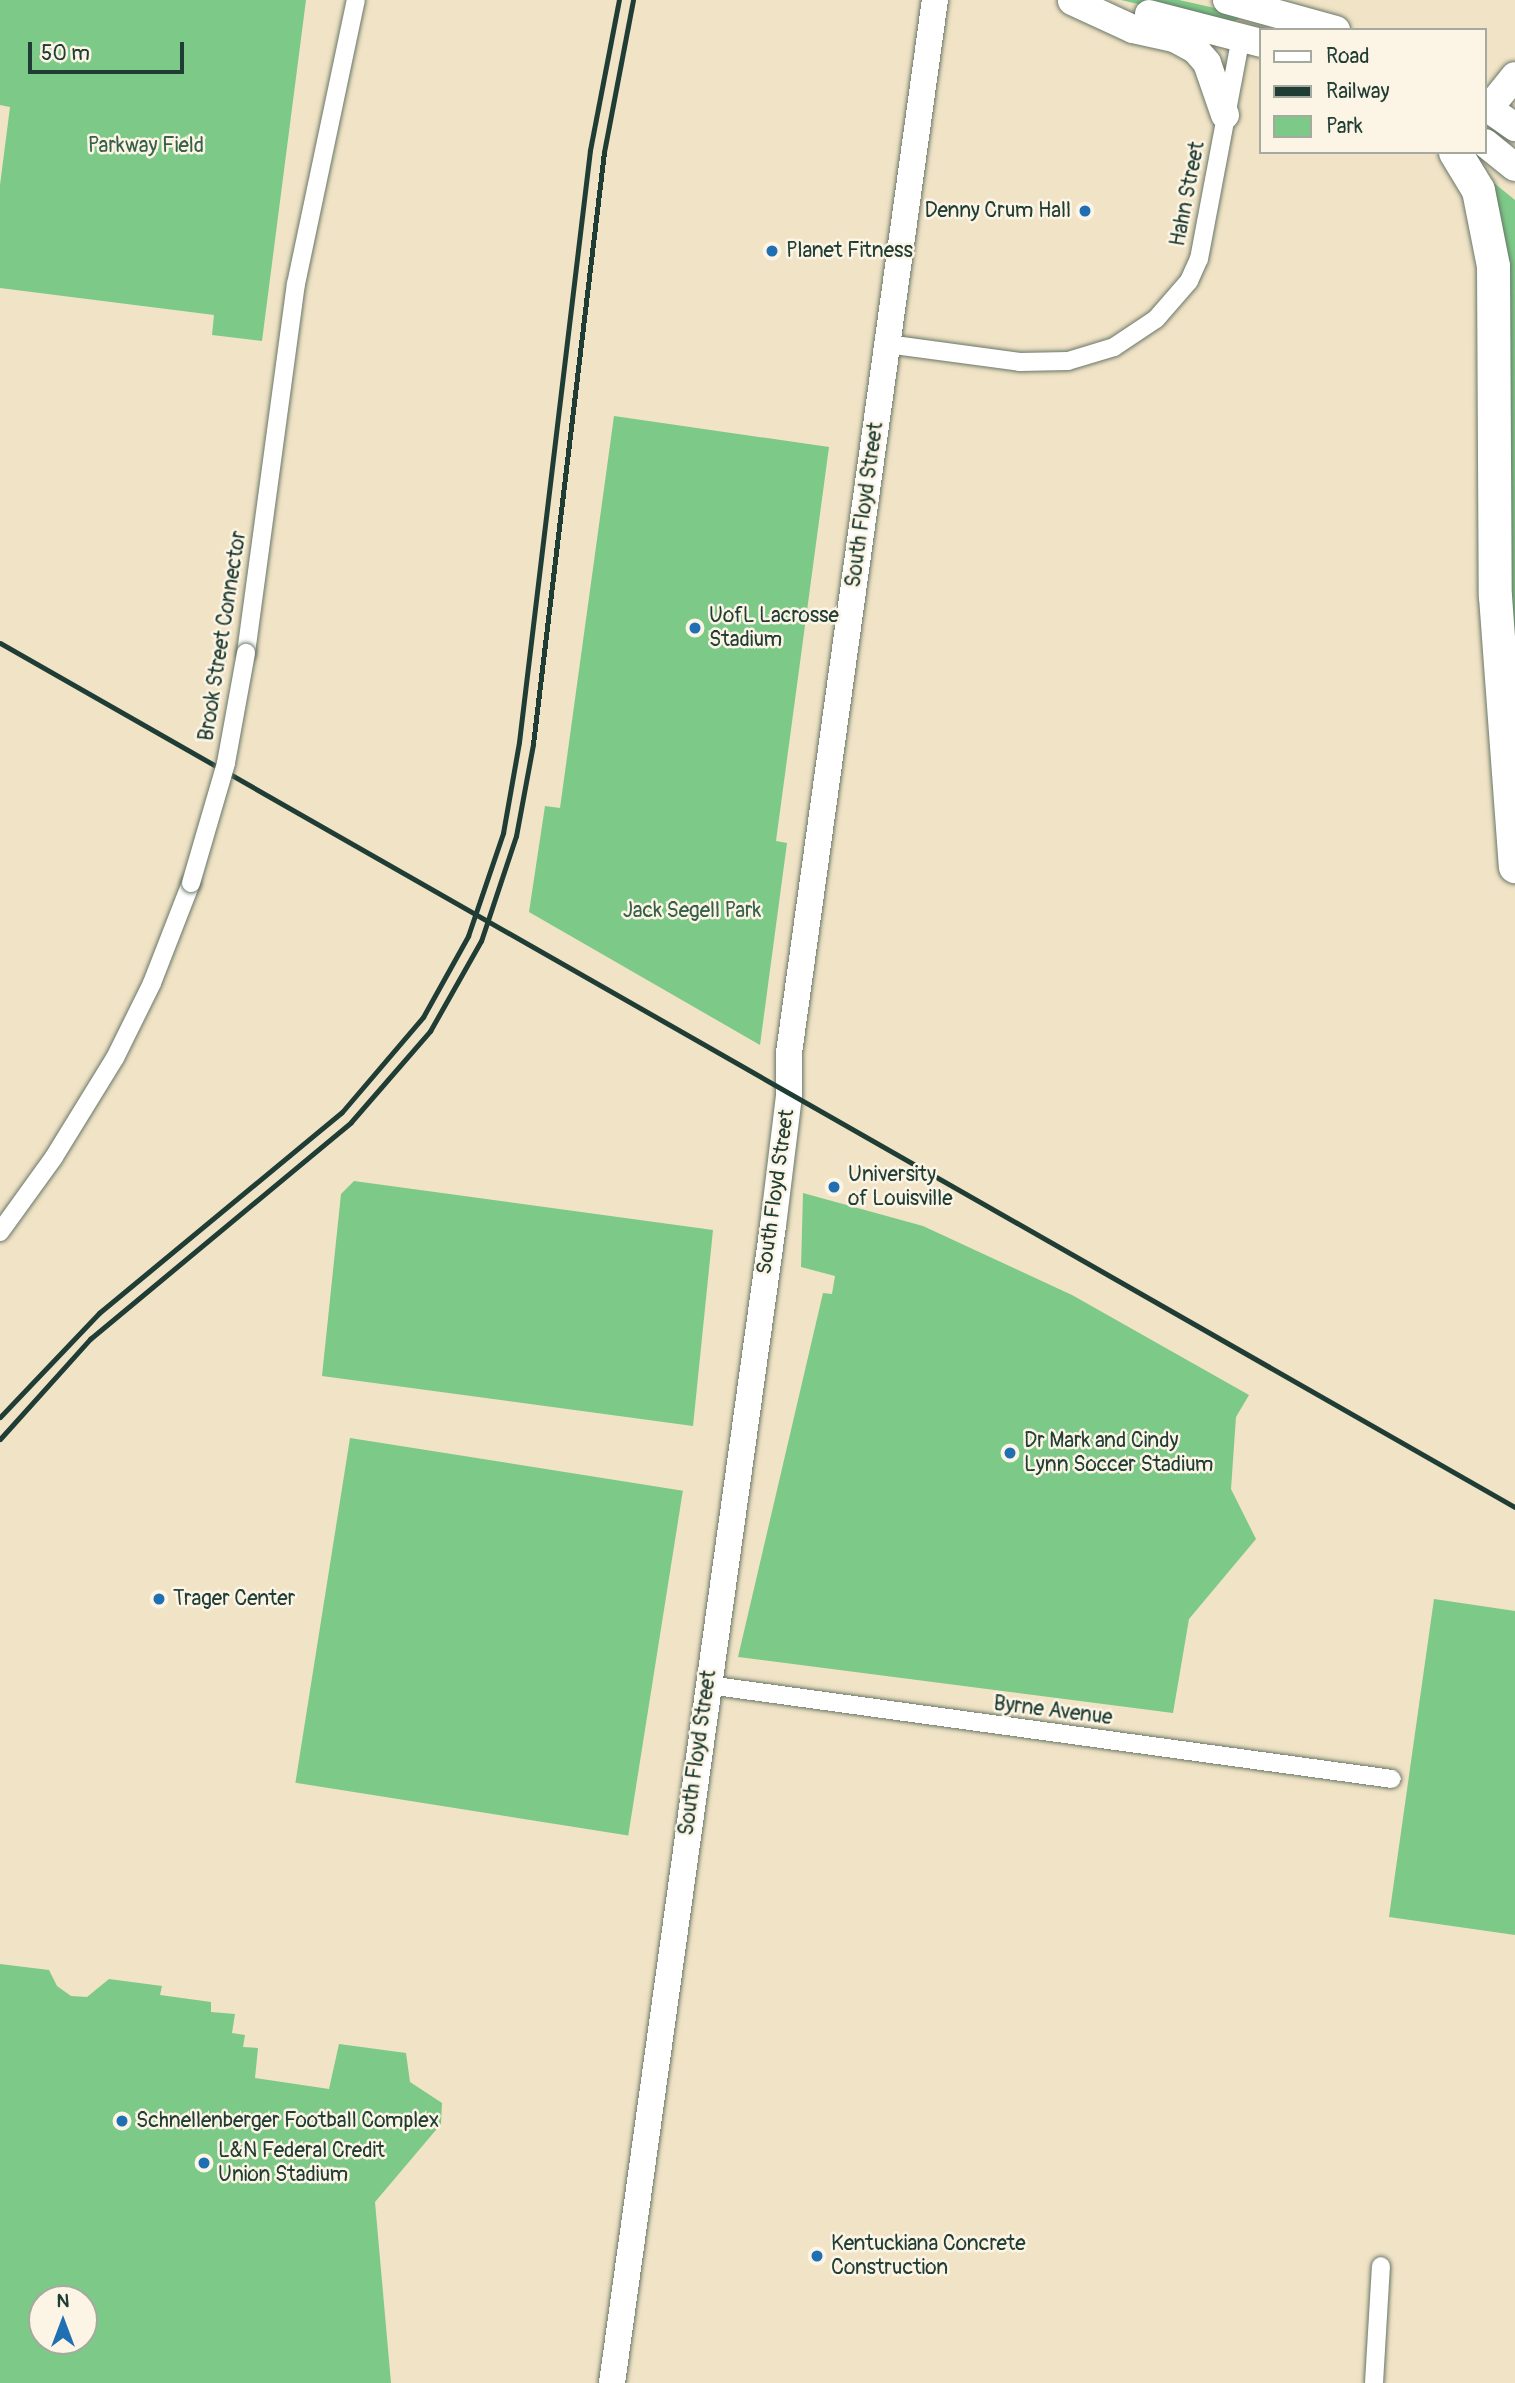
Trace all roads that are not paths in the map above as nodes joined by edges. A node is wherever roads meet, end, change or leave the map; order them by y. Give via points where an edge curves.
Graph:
1 (356, 0) edge
2 (935, 0) edge
3 (1227, 0) edge
4 (1069, 1) edge
5 (1329, 28) edge
6 (1255, 37) edge
7 (1515, 76) edge
8 (1487, 107) edge
9 (1225, 115) junction
10 (1515, 127) edge
11 (1487, 146) edge
12 (1456, 154) edge
13 (1515, 167) edge
14 (887, 344) junction
15 (1515, 866) edge
16 (0, 1232) edge
17 (708, 1685) junction
18 (1392, 1779) dead end
19 (1381, 2266) dead end
20 (612, 2383) edge
21 (1374, 2383) edge

1 - 16 street, Brook Street Connector, bridge via 296,284 237,708 191,883 152,984 114,1058 54,1157
2 - 14 street, South Floyd Street
3 - 5 main road
4 - 6 main road
4 - 9 main road via 1195,49 1207,63
6 - 9 street, Hahn Street
7 - 8 main road
8 - 10 main road
9 - 14 street, Hahn Street via 1211,215 1199,260 1174,301 1136,334 1092,356 1044,363
11 - 13 main road
12 - 15 highway via 1478,190 1493,266 1495,596
14 - 17 street, South Floyd Street via 789,1053 789,1096 773,1226
17 - 18 street, Byrne Avenue
17 - 20 street, South Floyd Street
19 - 21 street

